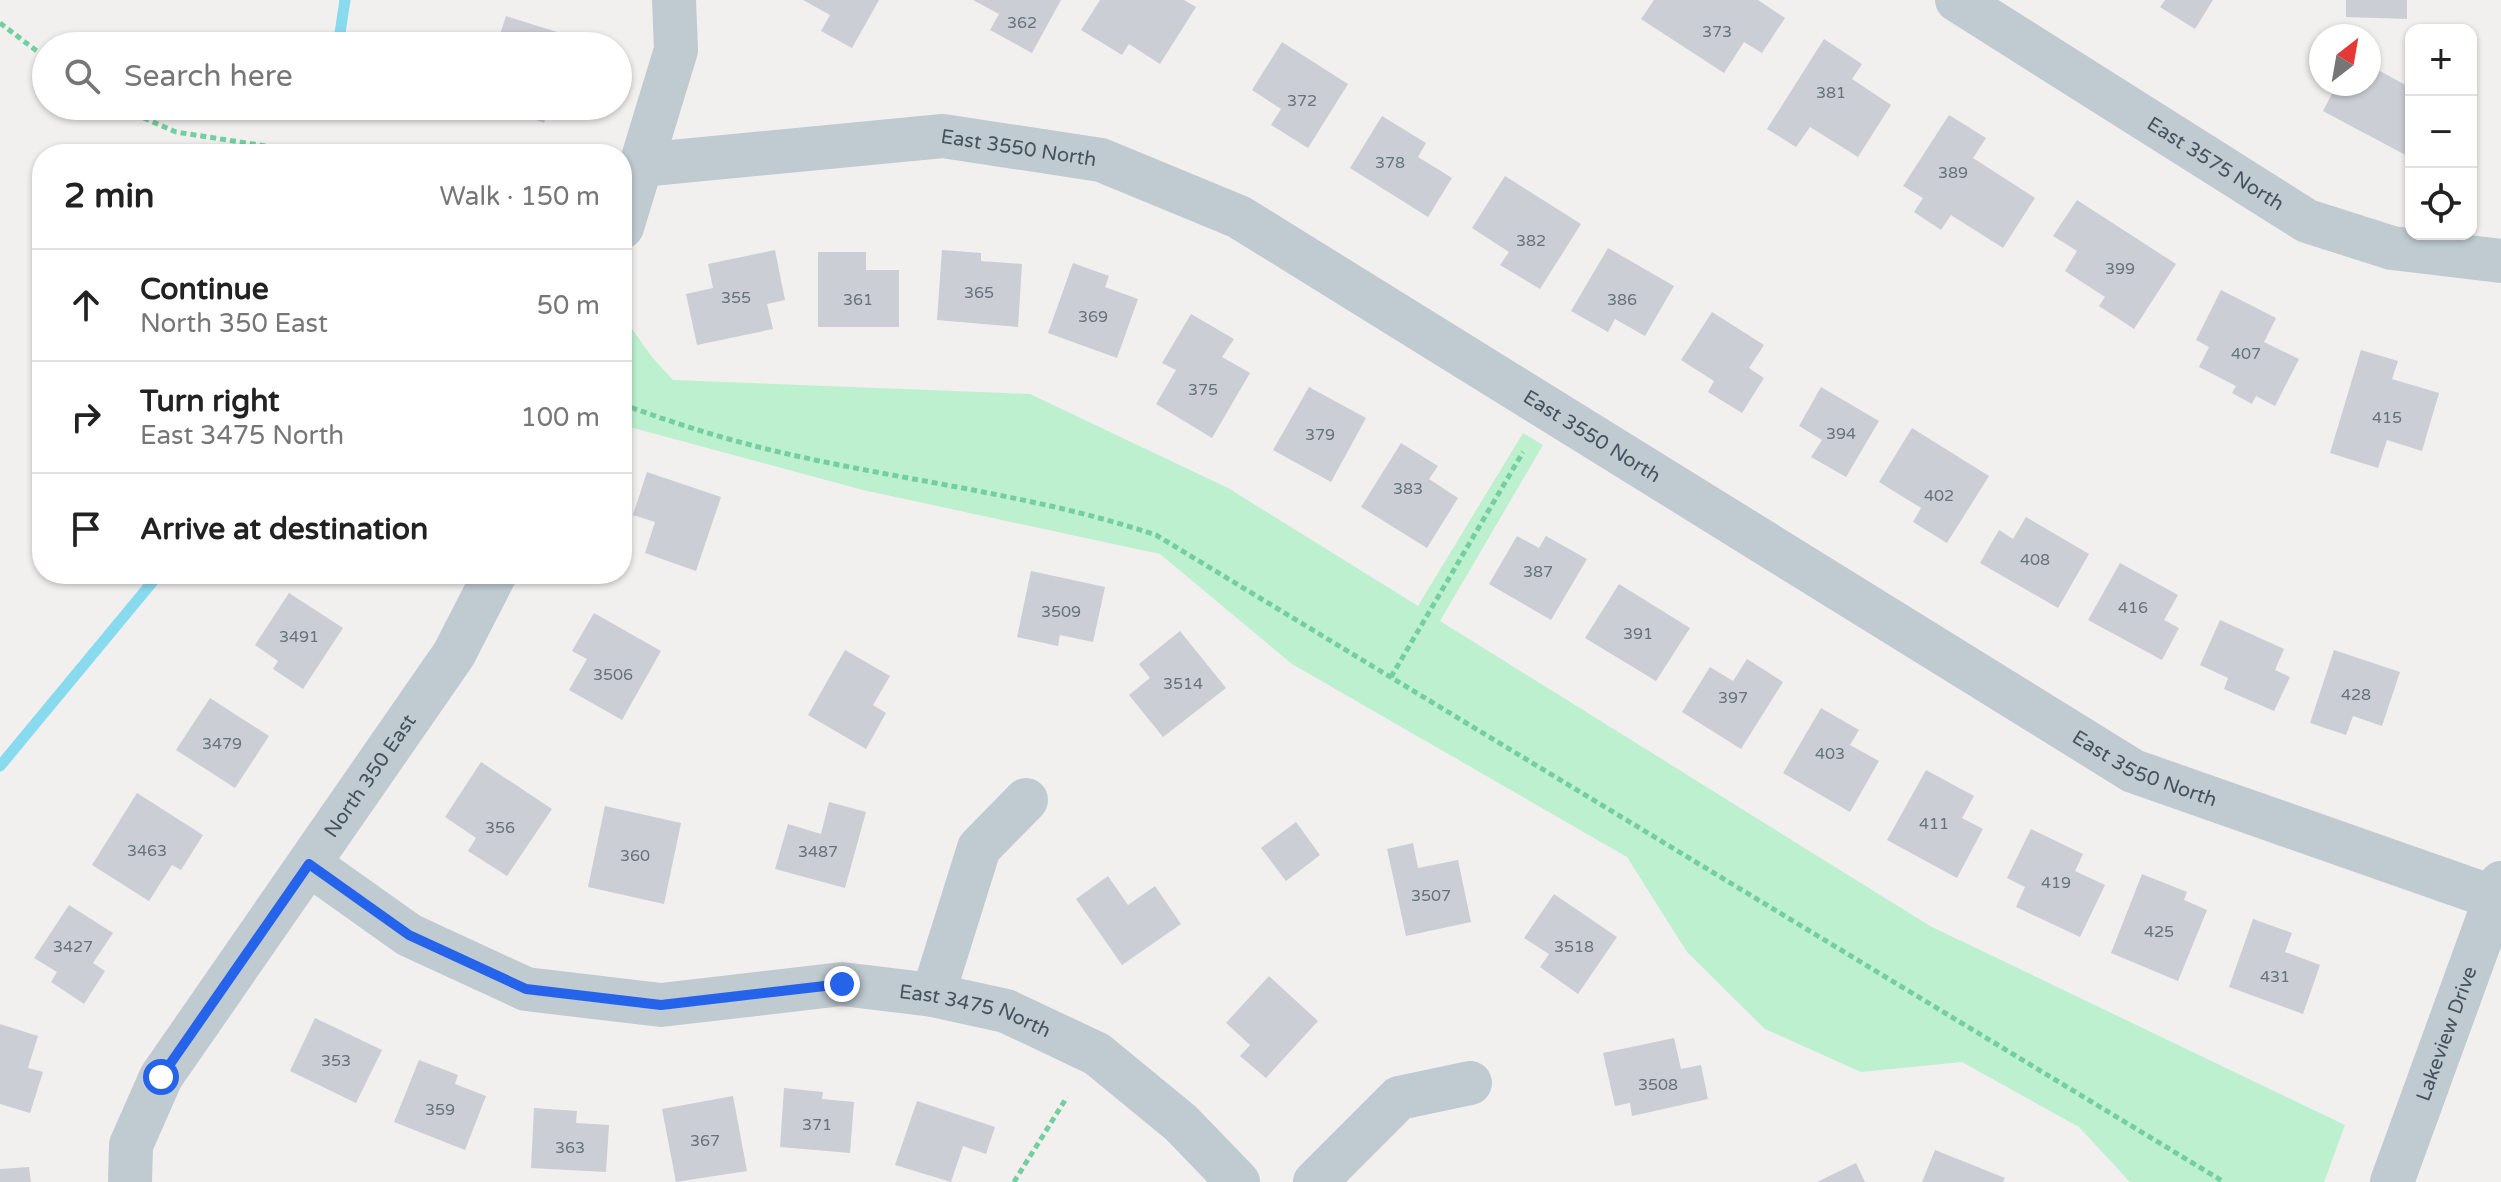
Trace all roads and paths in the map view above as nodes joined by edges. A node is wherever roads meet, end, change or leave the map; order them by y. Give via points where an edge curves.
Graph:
1 (674, 0) edge
2 (1957, 0) edge
3 (0, 23) edge
4 (32, 47) edge
5 (148, 120) edge
6 (253, 144) edge
7 (641, 165) junction
8 (632, 194) edge
9 (2501, 261) edge
10 (632, 408) edge
11 (1523, 452) dead end
12 (490, 584) edge
13 (1391, 677) junction
14 (1026, 800) dead end
15 (309, 864) junction
16 (2499, 894) edge
17 (933, 995) junction
18 (1470, 1083) dead end
19 (1067, 1097) dead end
20 (130, 1182) edge
21 (1014, 1182) edge
22 (1238, 1182) edge
23 (1315, 1182) edge
24 (2224, 1182) edge
25 (2392, 1182) edge

1 - 7 street via 676,50
2 - 9 street, East 3575 North via 2307,221 2392,248
3 - 4 path
5 - 6 path via 176,132
7 - 8 street
7 - 16 street, East 3550 North via 943,136 1101,160 1239,217 2133,771
10 - 13 path via 791,455 1102,517 1156,535
11 - 13 path
12 - 15 street, North 350 East via 454,654
13 - 24 path
14 - 17 street via 979,848
15 - 17 street, East 3475 North via 409,935 526,989 661,1005 842,984
15 - 20 street, North 350 East via 161,1077 131,1145
16 - 25 street, Lakeview Drive
17 - 22 street, East 3475 North via 1006,1011 1097,1054 1181,1123
18 - 23 street via 1399,1098
19 - 21 path

